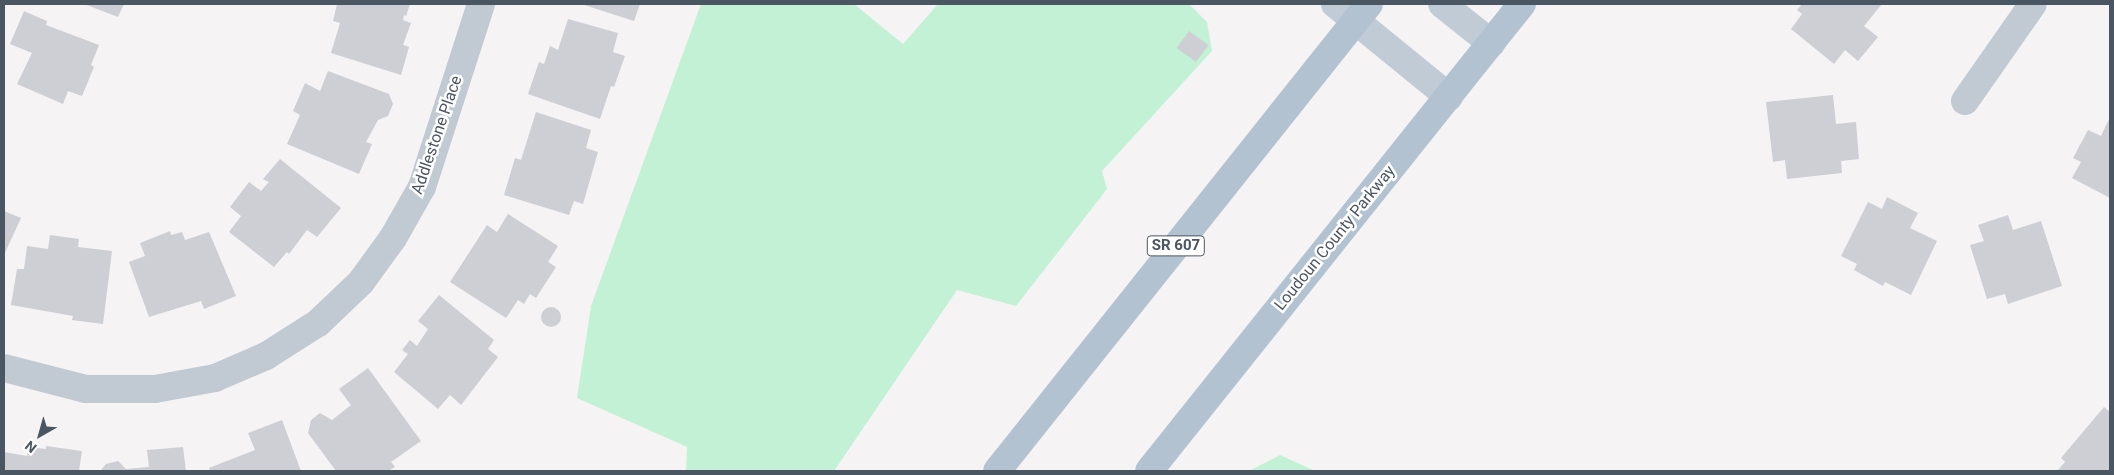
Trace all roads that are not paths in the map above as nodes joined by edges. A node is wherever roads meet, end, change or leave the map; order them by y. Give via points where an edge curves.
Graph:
1 (481, 4) edge
2 (1442, 4) edge
3 (1522, 4) edge
4 (2033, 4) edge
5 (1353, 9) edge
6 (1492, 43) junction
7 (1449, 96) junction
8 (1965, 101) dead end
9 (4, 368) edge
10 (997, 471) edge
11 (1149, 471) edge

1 - 9 street, Addlestone Place via 422,187 393,238 360,282 318,322 266,356 215,378 155,389 86,389
2 - 6 street
3 - 6 main road, Loudoun County Parkway
4 - 8 street
5 - 7 street
5 - 10 main road, SR 607
6 - 7 main road, Loudoun County Parkway
7 - 11 main road, Loudoun County Parkway

